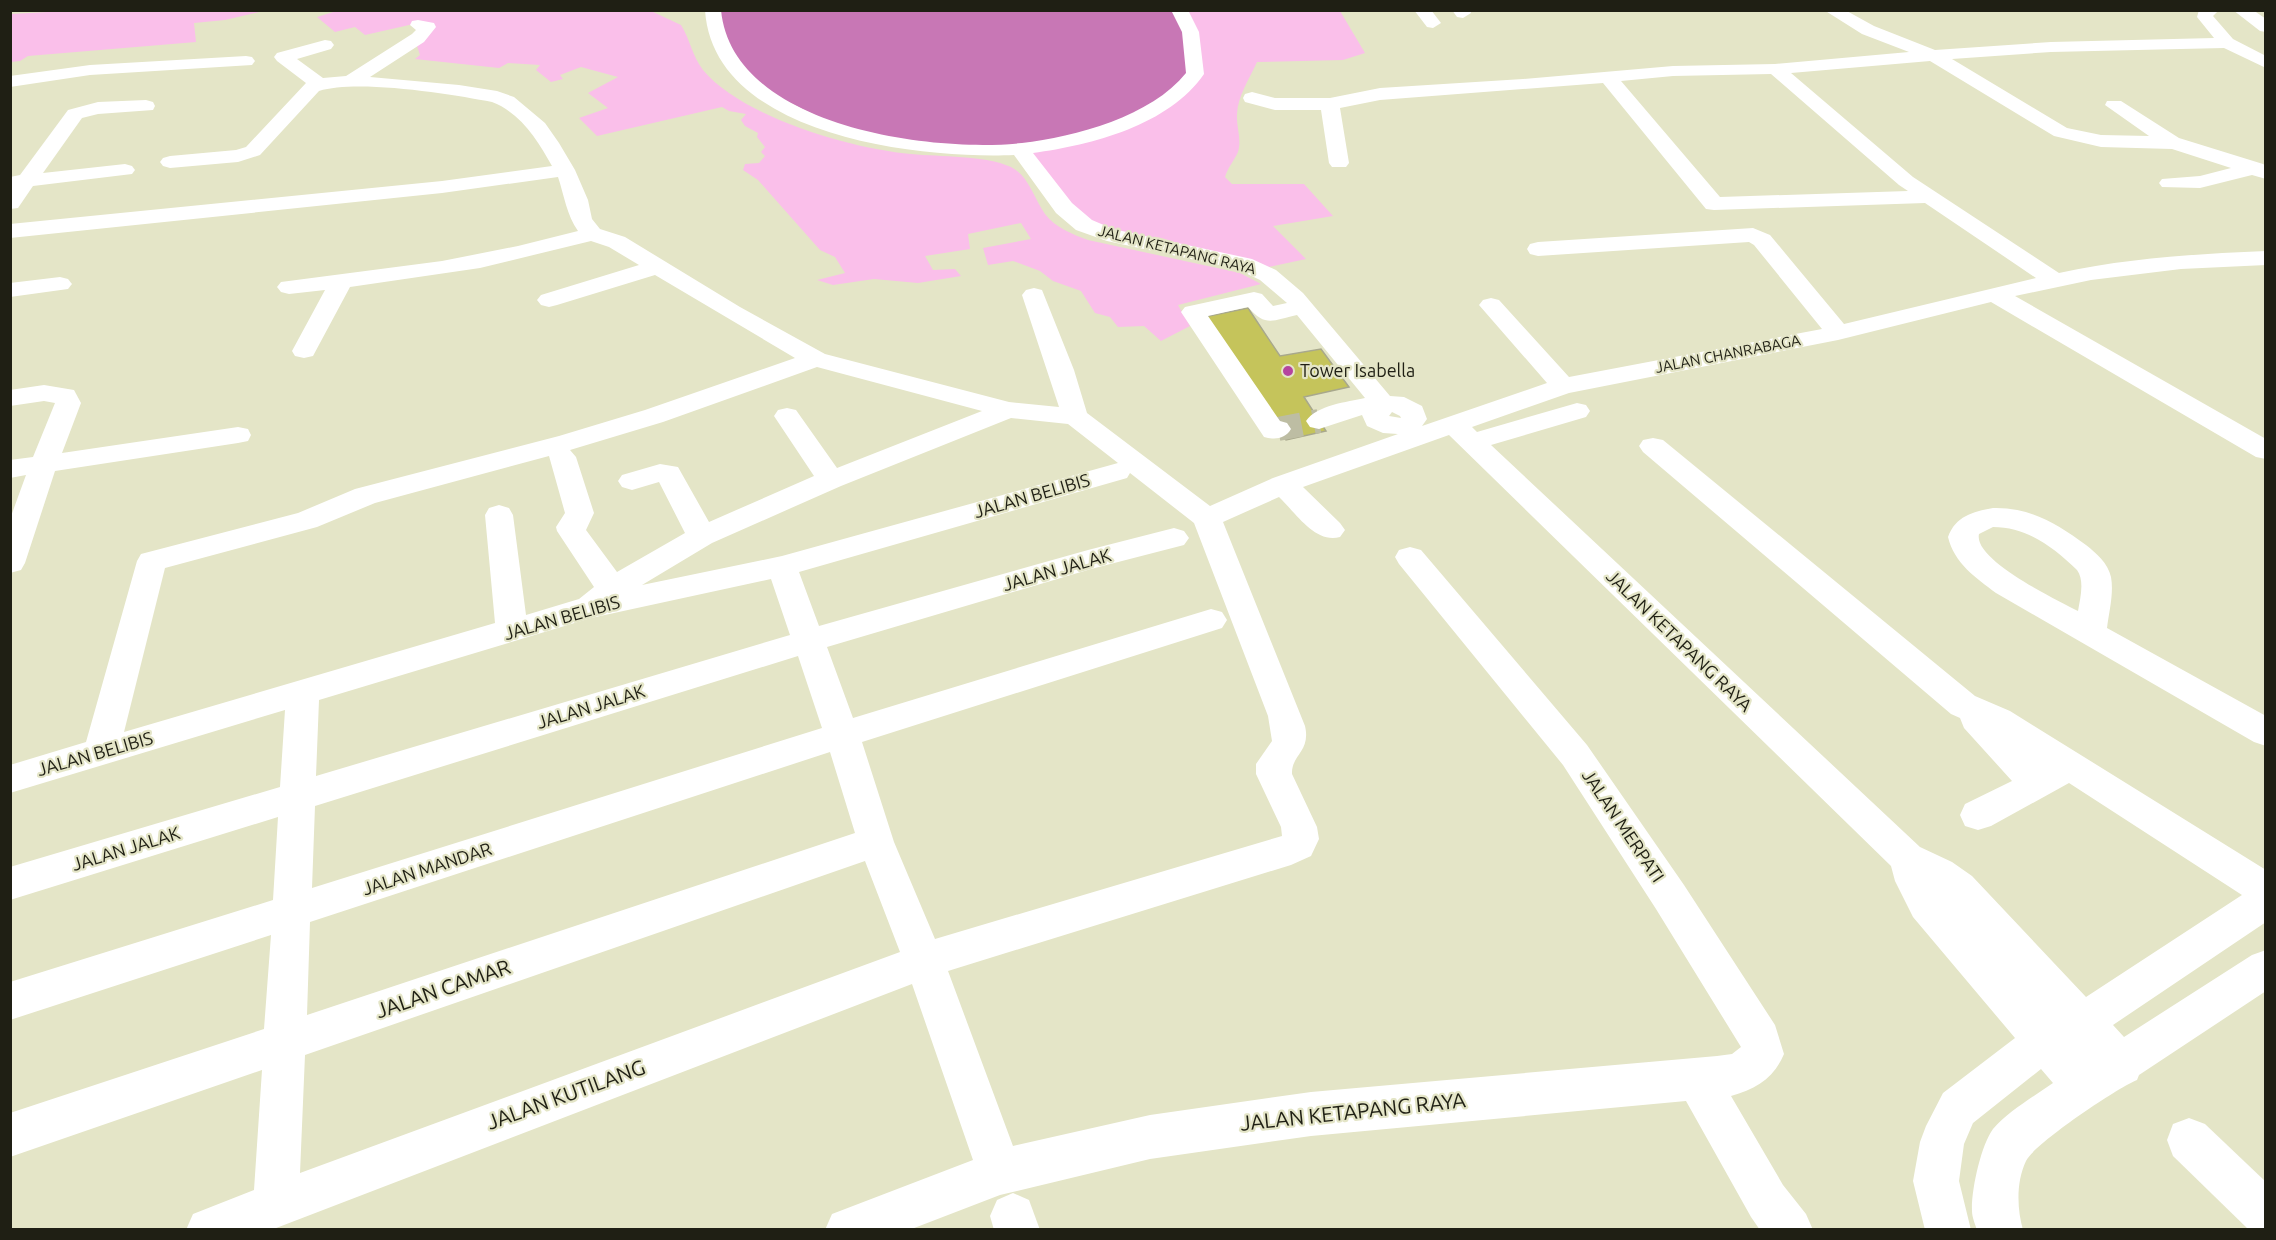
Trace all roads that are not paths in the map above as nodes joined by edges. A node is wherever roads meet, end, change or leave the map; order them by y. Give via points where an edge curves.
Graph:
1 (713, 10) edge
2 (1179, 10) edge
3 (1832, 10) edge
4 (2211, 10) edge
5 (2241, 10) edge
6 (418, 25) dead end
7 (2265, 27) edge
8 (2227, 43) junction
9 (325, 45) dead end
10 (198, 47) dead end
11 (1933, 55) junction
12 (246, 61) dead end
13 (2265, 63) edge
14 (187, 64) junction
15 (1775, 69) junction
16 (1608, 78) junction
17 (10, 81) edge
18 (351, 81) junction
19 (318, 83) junction
20 (1252, 98) dead end
21 (1330, 104) junction
22 (2114, 105) dead end
23 (147, 106) dead end
24 (2174, 143) junction
25 (1020, 149) junction
26 (170, 162) dead end
27 (1339, 163) dead end
28 (2262, 165) edge
29 (125, 170) dead end
30 (565, 170) junction
31 (19, 182) edge
32 (2169, 183) dead end
33 (1930, 197) junction
34 (10, 203) edge
35 (10, 231) edge
36 (592, 234) junction
37 (1538, 249) dead end
38 (2263, 259) edge
39 (659, 266) junction
40 (2054, 280) junction
41 (341, 282) junction
42 (60, 284) dead end
43 (289, 287) dead end
44 (10, 290) edge
45 (1994, 294) junction
46 (1034, 295) dead end
47 (549, 300) dead end
48 (1491, 305) dead end
49 (1303, 307) junction
50 (1838, 333) junction
51 (304, 351) dead end
52 (816, 359) junction
53 (1563, 386) junction
54 (10, 398) edge
55 (1008, 410) junction
56 (1383, 410) junction
57 (1577, 411) dead end
58 (787, 416) dead end
59 (1075, 417) junction
60 (1319, 421) tunnel mouth
61 (1278, 429) dead end
62 (1461, 433) junction
63 (238, 435) dead end
64 (1653, 446) dead end
65 (2265, 451) edge
66 (562, 457) dead end
67 (1354, 459) junction
68 (44, 463) junction
69 (10, 469) edge
70 (1117, 472) dead end
71 (831, 480) junction
72 (632, 481) dead end
73 (1283, 484) junction
74 (499, 515) dead end
75 (1207, 518) junction
76 (1330, 530) dead end
77 (702, 536) junction
78 (1174, 538) dead end
79 (1410, 557) dead end
80 (10, 563) edge
81 (782, 566) junction
82 (601, 598) junction
83 (1211, 620) dead end
84 (512, 632) junction
85 (2091, 632) dead end
86 (809, 641) junction
87 (303, 693) junction
88 (1963, 705) junction
89 (2265, 734) edge
90 (842, 735) junction
91 (101, 752) junction
92 (2073, 766) junction
93 (10, 779) edge
94 (2038, 785) junction
95 (298, 797) junction
96 (1978, 815) dead end
97 (876, 842) junction
98 (1906, 858) junction
99 (10, 884) edge
100 (2265, 890) edge
101 (2265, 900) edge
102 (292, 912) junction
103 (924, 962) junction
104 (2265, 968) edge
105 (10, 1001) edge
106 (2082, 1022) junction
107 (2043, 1042) junction
108 (286, 1043) junction
109 (2122, 1065) junction
110 (1697, 1079) junction
111 (2084, 1087) junction
112 (10, 1136) edge
113 (2189, 1140) dead end
114 (1000, 1172) junction
115 (276, 1203) junction
116 (2265, 1214) edge
117 (209, 1230) edge
118 (848, 1230) edge
119 (1790, 1230) edge
120 (1948, 1230) edge
121 (2000, 1230) edge

1 - 25 street via 715,33 728,59 748,82 784,108 825,126 897,143
2 - 25 street via 1188,22 1194,44 1195,74 1179,92 1154,109 1114,127
3 - 11 street via 1868,30
4 - 8 street via 2205,17
5 - 7 street
6 - 18 street via 428,27 418,38
8 - 11 street via 2052,46
8 - 13 street
9 - 19 street via 283,57
10 - 14 street
11 - 15 street
11 - 24 street via 2061,132 2101,141
12 - 14 street
14 - 17 street via 70,72
15 - 16 street via 1673,71
15 - 33 street
16 - 21 street via 1374,94
16 - 33 street via 1714,204
18 - 19 street
18 - 30 street via 502,98 538,127
19 - 26 street via 254,151
20 - 21 street via 1275,104
21 - 27 street
22 - 24 street
23 - 31 street via 98,108 75,114
24 - 28 street
25 - 49 street, JALAN KETAPANG RAYA via 1064,208 1084,225 1107,234 1244,264 1268,274
28 - 32 street via 2200,183
29 - 31 street
30 - 35 street via 431,188
30 - 36 street via 581,220
31 - 34 street
33 - 40 street
36 - 39 street via 617,242
36 - 41 street via 513,255
37 - 50 street via 1753,235 1762,240
38 - 40 street, JALAN CHANRABAGA via 2181,262
39 - 47 street
39 - 52 street
40 - 45 street, JALAN CHANRABAGA
41 - 43 street
41 - 51 street
42 - 44 street
45 - 50 street, JALAN CHANRABAGA
45 - 65 street
46 - 59 street
48 - 53 street
49 - 56 street, JALAN KETAPANG RAYA
49 - 61 street via 1267,314 1254,299 1193,312 1273,431
50 - 53 street, JALAN CHANRABAGA
52 - 55 street
52 - 91 street via 569,442 365,496 307,520 152,561
53 - 62 street, JALAN CHANRABAGA
54 - 68 street via 44,393 67,399
55 - 59 street
55 - 71 street
56 - 60 street via 1340,411
56 - 62 street via 1403,405
56 - 67 street via 1372,443
57 - 62 street
58 - 71 street
59 - 75 street
62 - 67 street, JALAN CHANRABAGA
62 - 98 street, JALAN KETAPANG RAYA
63 - 68 street
64 - 88 street
66 - 82 street via 580,513 572,531
67 - 73 street, JALAN CHANRABAGA
68 - 69 street
68 - 80 street
70 - 81 street, JALAN BELIBIS
71 - 77 street
72 - 77 street via 668,473
73 - 75 street, JALAN CHANRABAGA
73 - 76 street
74 - 84 street
75 - 103 street, JALAN KUTILANG via 1291,736 1290,745 1274,764 1278,783 1299,827 1298,845
77 - 82 street
78 - 86 street, JALAN JALAK
79 - 110 street, JALAN MERPATI via 1575,755 1760,1039 1764,1054 1748,1071
81 - 82 street, JALAN BELIBIS
81 - 86 street
82 - 84 street, JALAN BELIBIS
83 - 90 street, JALAN MANDAR
84 - 87 street, JALAN BELIBIS
85 - 89 street
86 - 90 street
86 - 95 street, JALAN JALAK
87 - 91 street, JALAN BELIBIS
87 - 95 street
88 - 92 street via 1998,720
88 - 94 street
90 - 97 street
90 - 102 street, JALAN MANDAR
91 - 93 street, JALAN BELIBIS
92 - 94 street
92 - 100 street
94 - 96 street
95 - 99 street, JALAN JALAK
95 - 102 street
97 - 103 street
97 - 108 street, JALAN CAMAR
98 - 106 street, JALAN KETAPANG RAYA via 1939,873 1959,888
98 - 107 street, JALAN KETAPANG RAYA via 1927,905
101 - 106 street
102 - 105 street, JALAN MANDAR
102 - 108 street
103 - 114 street
103 - 115 street, JALAN KUTILANG
104 - 109 street
106 - 107 street
106 - 109 street, JALAN KETAPANG RAYA
107 - 111 street, JALAN KETAPANG RAYA
107 - 120 street via 1958,1108 1942,1142 1936,1181
108 - 112 street, JALAN CAMAR
108 - 115 street
109 - 111 street
110 - 114 street, JALAN KETAPANG RAYA via 1322,1113 1204,1128
110 - 119 street via 1767,1201
111 - 121 street via 2008,1146 1998,1178 1995,1212
113 - 116 street
114 - 118 street, JALAN KETAPANG RAYA
115 - 117 street, JALAN KUTILANG

